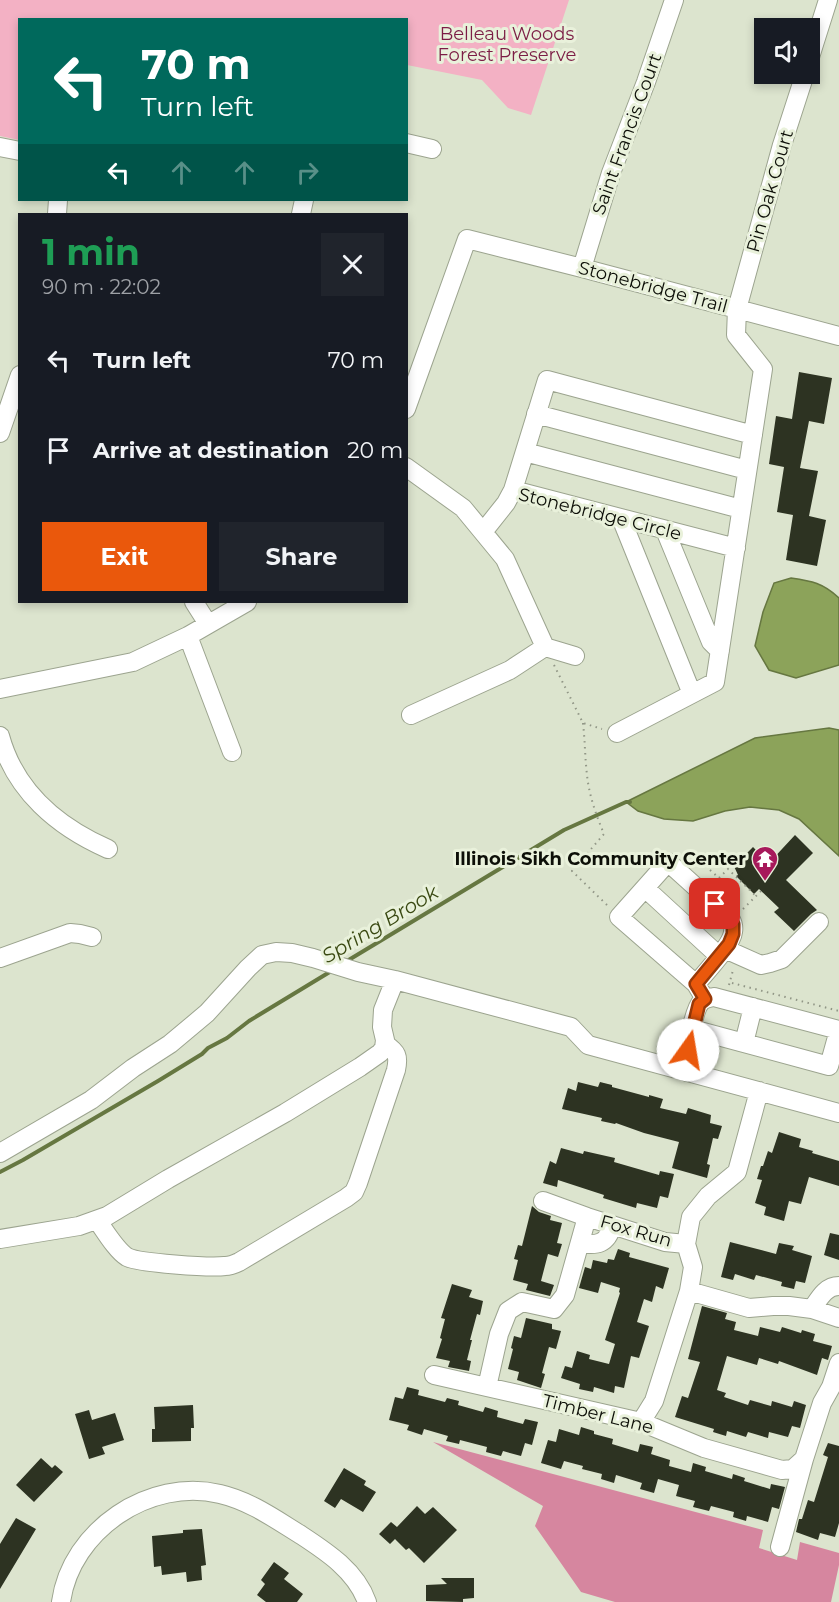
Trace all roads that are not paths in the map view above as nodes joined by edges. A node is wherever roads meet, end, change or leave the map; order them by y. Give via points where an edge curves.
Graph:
1 (674, 0) edge
2 (828, 0) edge
3 (820, 25) edge
4 (802, 84) edge
5 (408, 143) edge
6 (0, 147) edge
7 (432, 149) dead end
8 (18, 151) edge
9 (582, 267) junction
10 (736, 309) junction
11 (839, 336) edge
12 (18, 381) edge
13 (408, 403) edge
14 (537, 414) junction
15 (0, 433) edge
16 (753, 435) junction
17 (525, 452) junction
18 (408, 468) edge
19 (747, 470) junction
20 (513, 490) junction
21 (741, 509) junction
22 (621, 518) junction
23 (665, 530) junction
24 (483, 532) junction
25 (736, 548) junction
26 (195, 603) edge
27 (241, 603) edge
28 (208, 624) junction
29 (188, 636) junction
30 (545, 647) junction
31 (720, 651) junction
32 (575, 656) dead end
33 (0, 689) edge
34 (692, 694) junction
35 (411, 715) dead end
36 (617, 733) road end
37 (0, 736) edge
38 (232, 752) dead end
39 (108, 849) dead end
40 (645, 888) junction
41 (819, 922) dead end
42 (92, 937) dead end
43 (722, 953) junction
44 (0, 958) edge
45 (395, 980) junction
46 (701, 991) junction
47 (753, 1007) junction
48 (692, 1029) junction
49 (744, 1043) junction
50 (385, 1044) junction
51 (683, 1070) junction
52 (759, 1091) junction
53 (839, 1113) edge
54 (0, 1153) edge
55 (543, 1201) dead end
56 (587, 1217) junction
57 (97, 1220) junction
58 (612, 1225) junction
59 (0, 1239) edge
60 (580, 1243) junction
61 (686, 1244) junction
62 (839, 1286) edge
63 (689, 1291) junction
64 (812, 1310) junction
65 (839, 1318) edge
66 (839, 1363) edge
67 (434, 1375) dead end
68 (487, 1387) junction
69 (641, 1422) junction
70 (794, 1471) junction
71 (780, 1547) dead end
72 (61, 1602) edge
73 (367, 1602) edge

1 - 9 street, Saint Francis Court via 611,173
2 - 3 street
4 - 10 street, Pin Oak Court
5 - 7 street
6 - 8 street
9 - 10 street, Stonebridge Trail
9 - 13 street, Stonebridge Trail via 467,239
10 - 11 street, Stonebridge Trail
10 - 16 street via 736,335 763,369
12 - 15 street
14 - 16 street via 547,380
14 - 17 street
14 - 19 street
16 - 19 street
17 - 20 street
17 - 21 street
18 - 24 street via 463,508
19 - 21 street
20 - 22 street, Stonebridge Circle
20 - 24 street, Stonebridge Circle
21 - 25 street
22 - 23 street, Stonebridge Circle
22 - 34 street
23 - 25 street, Stonebridge Circle
23 - 31 street via 711,642
24 - 30 street via 505,559
25 - 31 street
26 - 28 street
27 - 28 street
28 - 29 street
29 - 33 street via 133,662
29 - 38 street
30 - 32 street
30 - 35 street via 510,669
31 - 34 street via 715,682
34 - 36 street
37 - 39 street via 11,764 35,799 72,831
40 - 43 street
40 - 43 street via 668,862 730,918 733,934
40 - 46 street via 619,917
41 - 43 street via 782,959 770,963 760,964
42 - 44 street via 70,933
43 - 46 street
45 - 50 street via 383,1010
45 - 51 street via 571,1027 588,1045
45 - 54 street via 292,953 262,955 207,1013 170,1044 92,1100
46 - 47 street
46 - 48 street
47 - 49 street
47 - 49 street via 838,1030 829,1066
48 - 49 street
48 - 51 street
50 - 57 street via 380,1053 285,1113
50 - 57 street via 397,1056 396,1070 358,1183 346,1198 226,1266 129,1258 120,1252
51 - 52 street
52 - 53 street
52 - 61 street via 737,1172 708,1196 691,1217
55 - 56 street, Fox Run
56 - 58 street, Fox Run
56 - 60 street
57 - 59 street
58 - 60 street via 601,1243
58 - 61 street, Fox Run via 665,1242
60 - 68 street via 566,1295 554,1310 522,1302 508,1311
61 - 63 street via 693,1267
62 - 64 street via 821,1295
63 - 64 street via 749,1308 789,1306
63 - 69 street via 654,1401
64 - 65 street
66 - 70 street
67 - 68 street, Timber Lane
68 - 69 street, Timber Lane
69 - 70 street, Timber Lane via 704,1448
70 - 71 street
72 - 73 street via 75,1561 109,1521 138,1503 192,1491 242,1500 261,1510 342,1565

